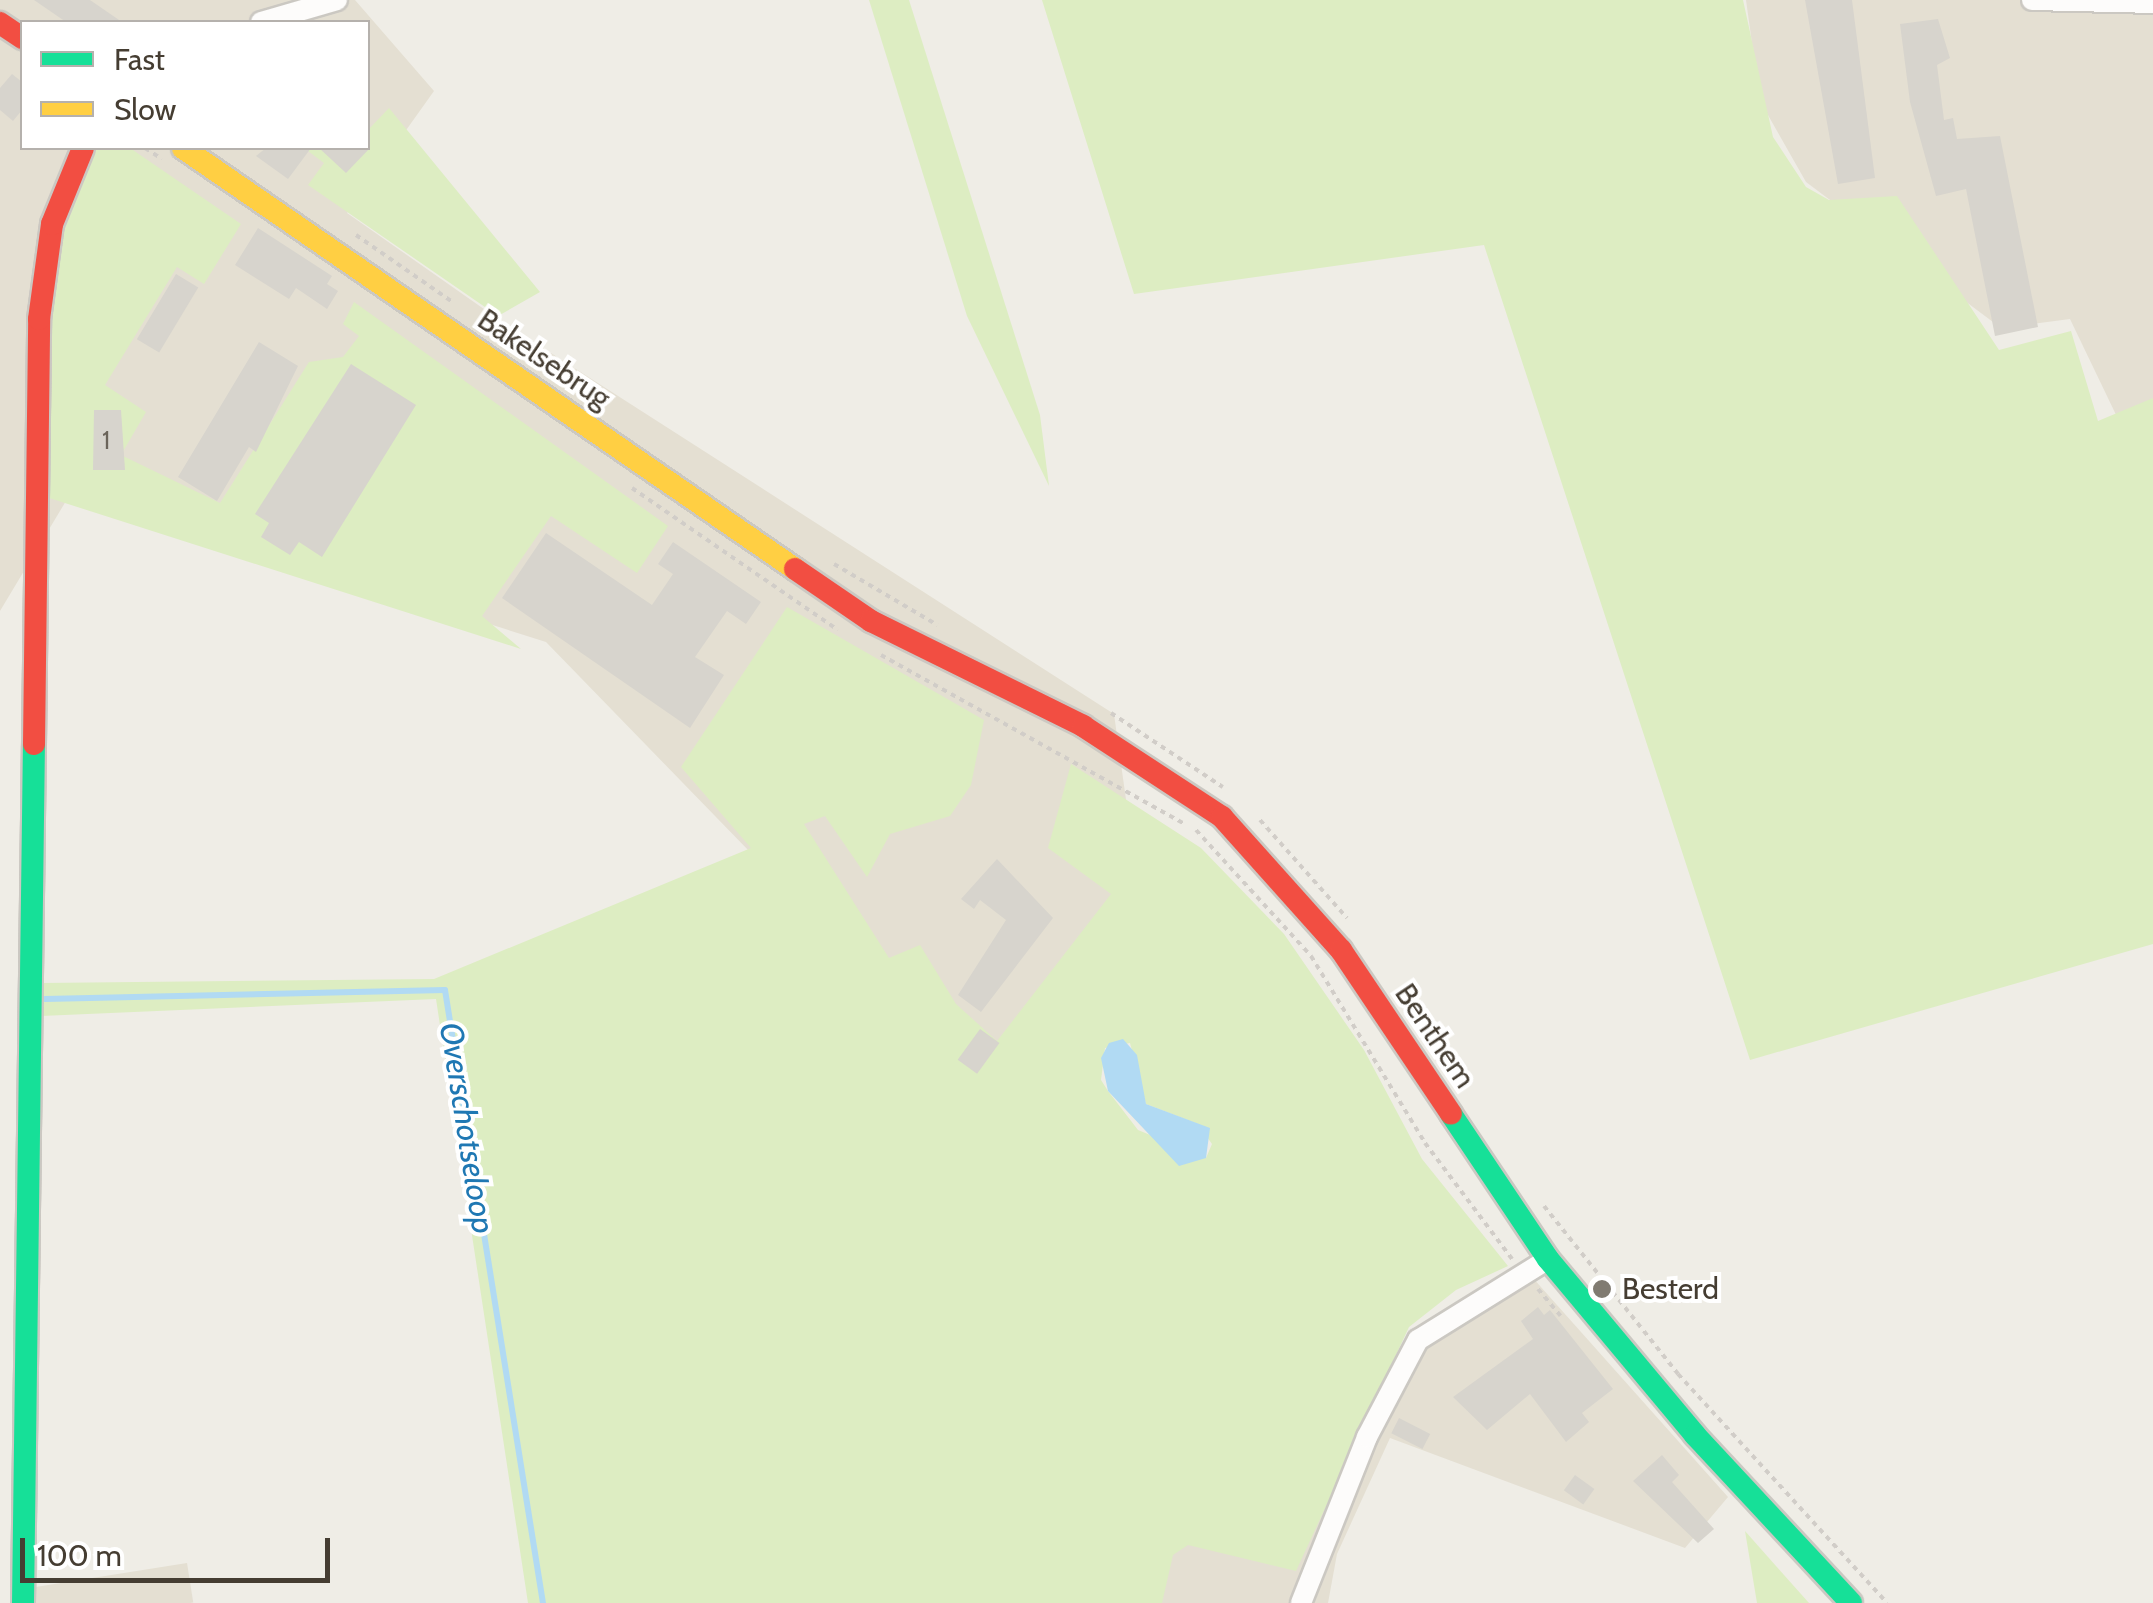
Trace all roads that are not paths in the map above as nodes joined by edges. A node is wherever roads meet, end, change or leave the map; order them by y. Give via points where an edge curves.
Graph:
1 (337, 0) edge
2 (2032, 0) edge
3 (2153, 3) edge
4 (268, 20) edge
5 (82, 150) edge
6 (186, 150) edge
7 (871, 621) joint
8 (1548, 1260) junction
9 (23, 1603) edge
10 (1301, 1603) edge
11 (1851, 1603) edge

1 - 4 street
2 - 3 street
5 - 9 main road via 52,224 39,319
6 - 7 main road, Bakelsebrug
7 - 8 main road, Benthem via 1083,726 1222,818 1341,950
8 - 10 street via 1418,1340 1367,1437
8 - 11 main road, Benthem via 1695,1435

